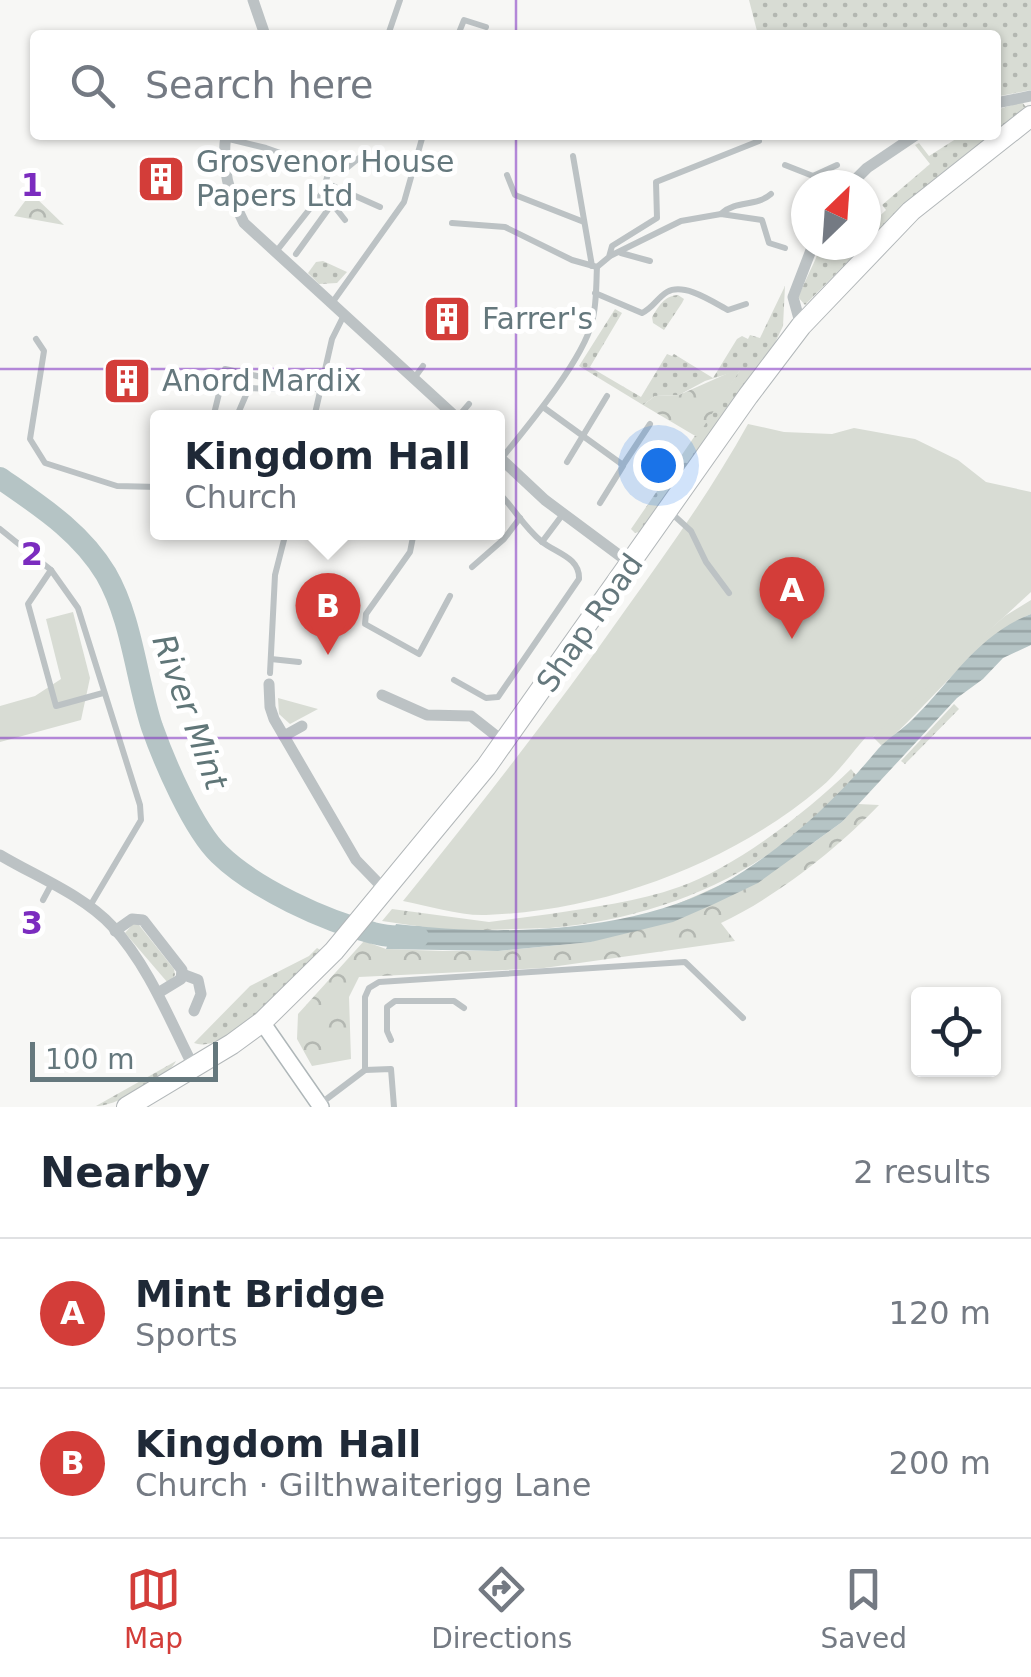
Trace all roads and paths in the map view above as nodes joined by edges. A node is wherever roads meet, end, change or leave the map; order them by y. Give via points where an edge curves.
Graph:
1 (253, 0) edge
2 (400, 0) edge
3 (486, 27) dead end
4 (263, 30) edge
5 (390, 30) edge
6 (460, 30) edge
7 (1031, 96) edge
8 (1001, 102) edge
9 (1031, 116) edge
10 (226, 140) edge
11 (239, 140) edge
12 (422, 140) edge
13 (760, 140) dead end
14 (909, 140) edge
15 (1001, 140) edge
16 (1001, 140) edge
17 (573, 156) dead end
18 (359, 158) dead end
19 (785, 165) dead end
20 (837, 165) dead end
21 (329, 170) junction
22 (865, 170) edge
23 (507, 175) dead end
24 (326, 183) junction
25 (323, 192) junction
26 (771, 194) dead end
27 (332, 204) junction
28 (380, 207) dead end
29 (721, 214) junction
30 (345, 220) dead end
31 (584, 222) junction
32 (452, 224) dead end
33 (785, 248) dead end
34 (276, 253) junction
35 (620, 253) junction
36 (296, 254) dead end
37 (609, 256) junction
38 (807, 260) edge
39 (650, 261) dead end
40 (594, 266) junction
41 (595, 294) junction
42 (332, 304) junction
43 (746, 304) dead end
44 (345, 314) junction
45 (801, 326) junction
46 (36, 338) dead end
47 (296, 385) junction
48 (321, 390) junction
49 (607, 396) dead end
50 (469, 404) dead end
51 (543, 406) junction
52 (215, 410) edge
53 (239, 410) edge
54 (316, 410) edge
55 (447, 410) edge
56 (459, 410) edge
57 (650, 424) dead end
58 (582, 437) junction
59 (505, 452) edge
60 (505, 462) edge
61 (566, 462) dead end
62 (623, 466) junction
63 (150, 487) edge
64 (505, 500) edge
65 (600, 503) dead end
66 (668, 511) junction
67 (563, 514) junction
68 (520, 518) junction
69 (0, 529) edge
70 (505, 538) edge
71 (284, 540) edge
72 (412, 540) edge
73 (503, 540) edge
74 (542, 542) junction
75 (631, 564) junction
76 (472, 567) dead end
77 (51, 570) junction
78 (730, 594) dead end
79 (450, 596) dead end
80 (271, 659) junction
81 (299, 662) dead end
82 (270, 678) joint
83 (454, 680) dead end
84 (103, 693) junction
85 (382, 695) dead end
86 (302, 726) dead end
87 (284, 736) junction
88 (504, 742) junction
89 (0, 856) edge
90 (51, 885) junction
91 (385, 890) junction
92 (42, 900) dead end
93 (90, 907) junction
94 (115, 930) junction
95 (182, 974) junction
96 (158, 993) junction
97 (464, 1008) dead end
98 (194, 1011) dead end
99 (743, 1018) dead end
100 (262, 1022) junction
101 (391, 1040) dead end
102 (194, 1068) junction
103 (365, 1070) junction
104 (320, 1106) edge
105 (127, 1107) edge
106 (394, 1107) edge

1 - 4 street
2 - 5 lane
3 - 6 lane via 464,20
7 - 8 street
9 - 15 highway, Shap Road
10 - 34 street via 223,164 235,206
11 - 21 lane
12 - 42 lane via 404,202
13 - 37 lane via 656,182 658,218 612,246
14 - 22 street
16 - 45 highway, Shap Road via 911,211
17 - 31 lane
18 - 21 lane
19 - 20 lane via 812,176
21 - 24 lane
23 - 31 lane via 515,196
24 - 25 lane
24 - 28 lane
25 - 27 lane
25 - 34 lane
26 - 29 lane
27 - 30 lane
27 - 36 lane
29 - 33 lane via 762,220 769,244
29 - 35 lane via 670,225
31 - 40 lane
32 - 40 lane via 505,227
34 - 42 street
35 - 37 lane
35 - 39 lane
37 - 40 lane
38 - 45 street via 793,296
40 - 41 lane
41 - 43 lane via 642,313 677,289 728,310
41 - 51 lane via 586,339
42 - 44 street
44 - 48 lane
44 - 55 street via 419,372
45 - 66 highway, Shap Road
46 - 63 lane via 44,351 30,439 44,463 117,486
47 - 48 lane
47 - 52 lane via 225,368
47 - 53 lane via 249,388
48 - 54 lane
49 - 58 lane
50 - 56 lane
51 - 58 lane
51 - 59 lane
57 - 62 lane
58 - 61 lane
58 - 62 lane
60 - 67 street
62 - 65 lane
64 - 68 lane
66 - 75 highway, Shap Road
66 - 78 lane via 691,531
67 - 74 lane
67 - 75 street
68 - 70 lane
68 - 74 lane
69 - 77 lane
71 - 80 lane via 275,576
72 - 79 lane via 365,624 423,657
73 - 76 lane
74 - 83 lane via 574,562 580,571 574,588 498,697 486,698
75 - 88 highway, Shap Road
77 - 84 lane via 78,608
77 - 84 lane via 28,604 56,706
80 - 81 lane
80 - 82 lane
82 - 87 street via 270,707
84 - 93 lane via 141,820
85 - 88 street via 427,715 471,716
86 - 87 street
87 - 91 street via 356,860
88 - 91 highway, Shap Road
89 - 90 street
90 - 92 lane
90 - 93 street
91 - 100 highway, Shap Road
93 - 94 street
94 - 95 street via 143,920
94 - 96 street
95 - 96 street
95 - 98 street via 198,980
96 - 102 street
97 - 101 lane via 454,1001 395,1001 387,1008
99 - 103 lane via 685,962 378,982 364,997
100 - 102 highway, Shap Road
100 - 104 street
102 - 105 highway, Shap Road
103 - 104 lane
103 - 106 lane via 391,1069

